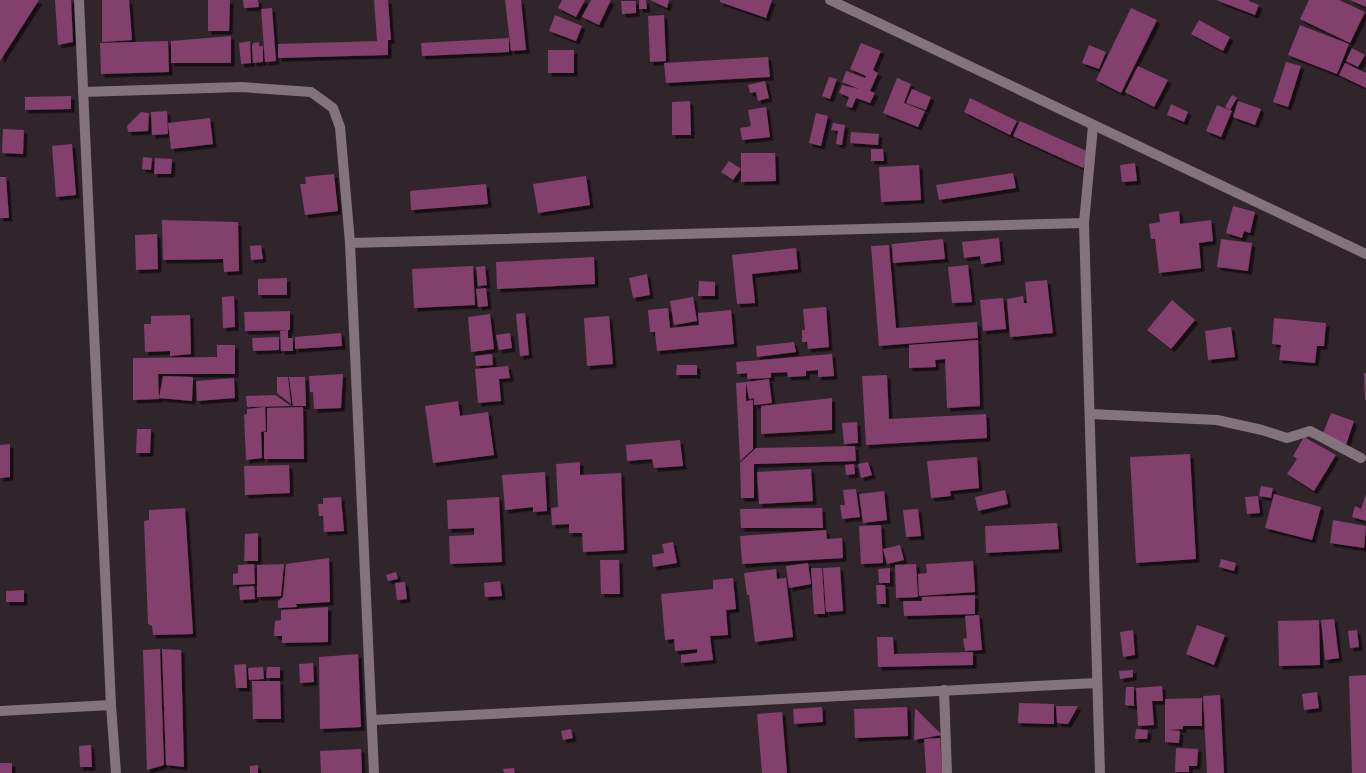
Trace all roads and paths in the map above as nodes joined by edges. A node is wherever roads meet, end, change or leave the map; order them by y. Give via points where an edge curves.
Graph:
1 (78, 0) edge
2 (830, 0) edge
3 (83, 92) junction
4 (1094, 126) junction
5 (1084, 223) junction
6 (350, 242) junction
7 (1366, 254) edge
8 (1090, 414) junction
9 (1361, 458) dead end
10 (1096, 683) junction
11 (944, 690) junction
12 (111, 706) junction
13 (0, 711) edge
14 (373, 720) junction
15 (116, 773) edge
16 (374, 773) edge
17 (947, 773) edge
18 (1100, 773) edge

1 - 3 street
2 - 4 street
3 - 6 street via 241,87 311,92 333,108 340,127
3 - 12 street
4 - 5 street
4 - 7 street
5 - 6 street
5 - 8 street
6 - 14 street
8 - 9 street via 1217,420 1286,438 1310,431
8 - 10 street
10 - 11 street
10 - 18 street
11 - 14 street
11 - 17 street
12 - 13 street
12 - 15 street
14 - 16 street

